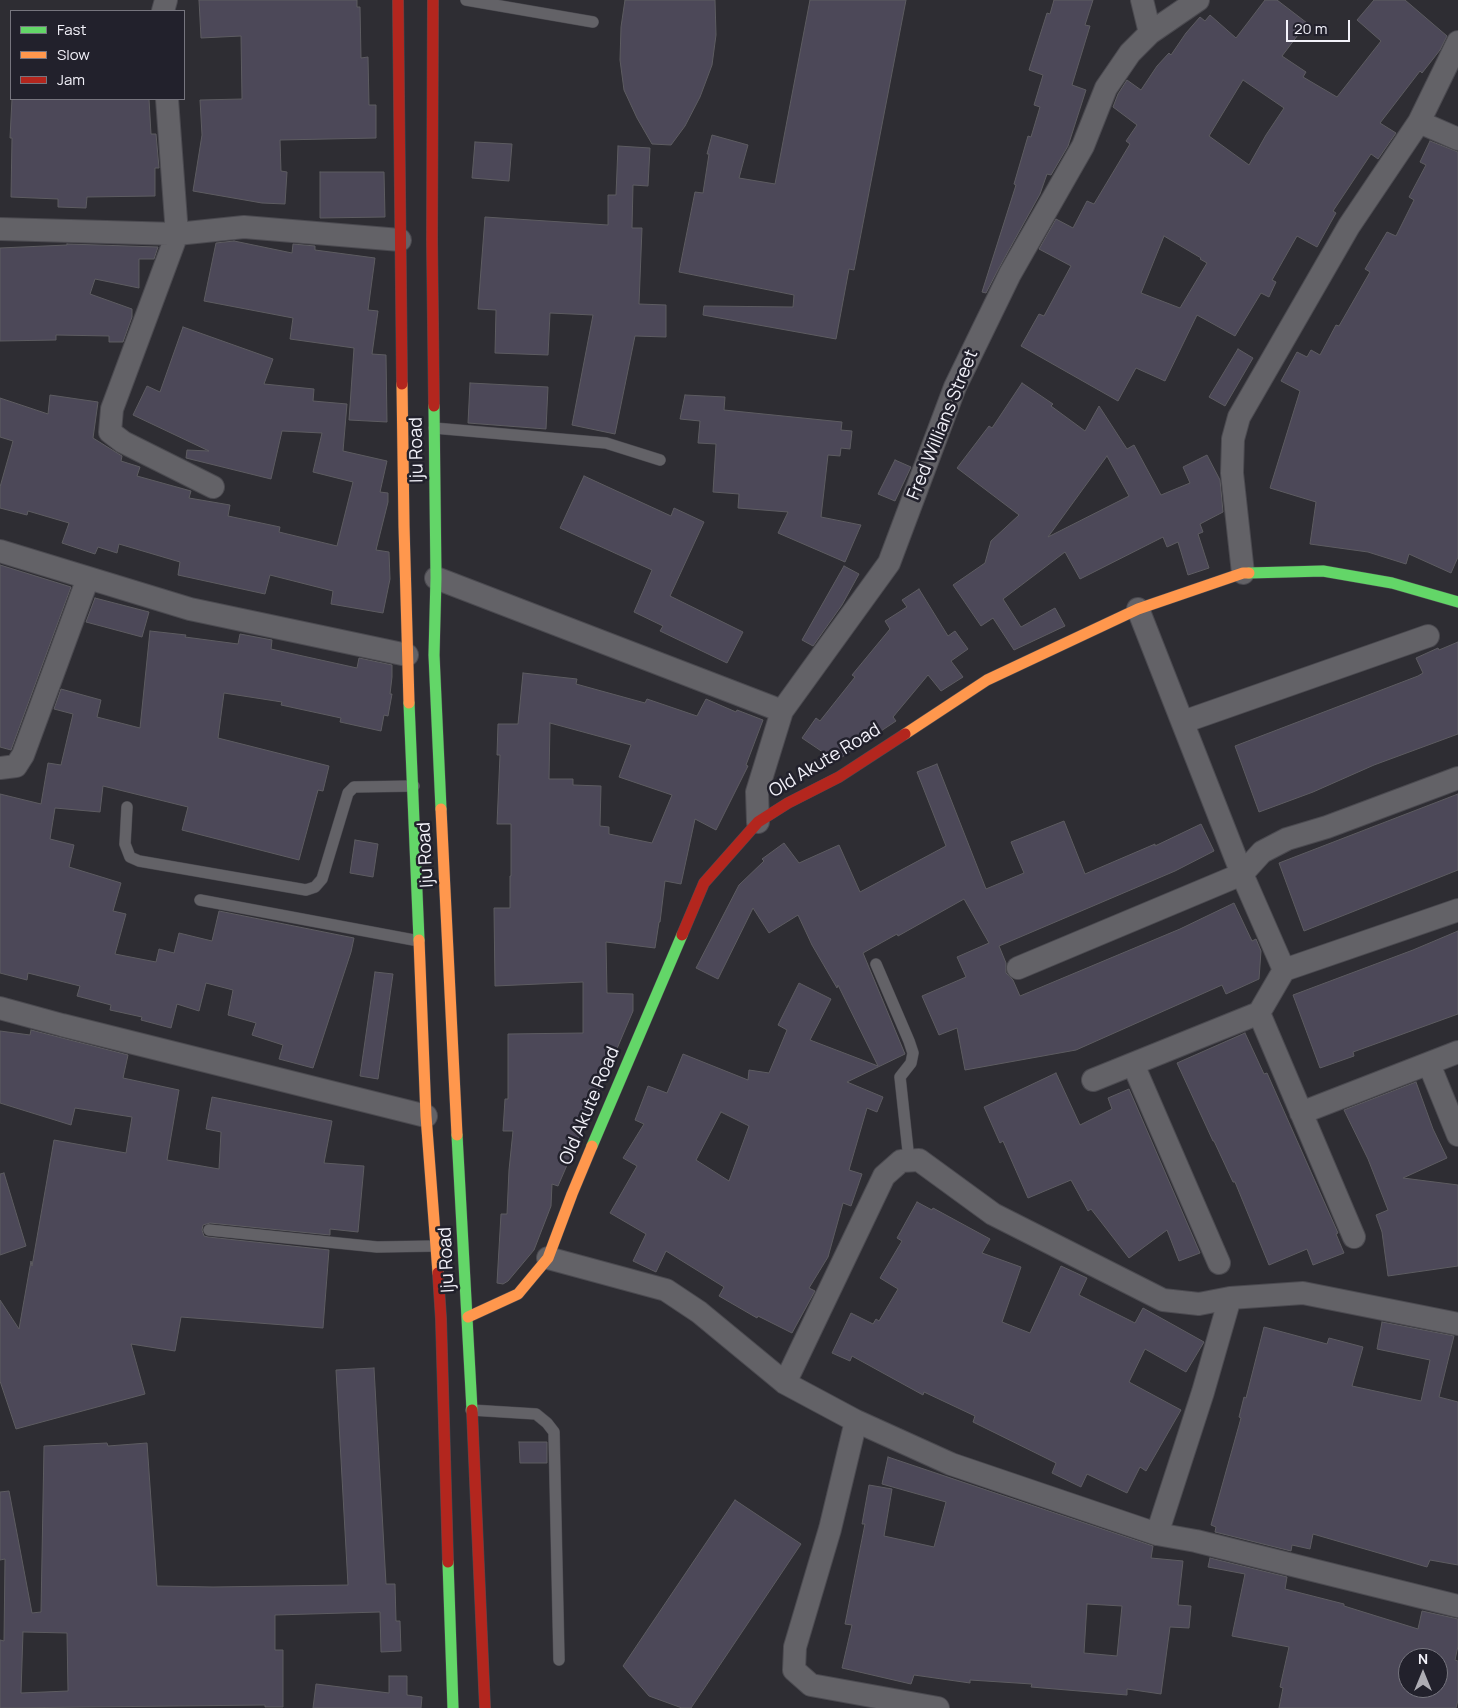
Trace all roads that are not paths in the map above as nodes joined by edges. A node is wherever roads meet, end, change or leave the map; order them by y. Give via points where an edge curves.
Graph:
1 (398, 0) edge
2 (433, 0) edge
3 (466, 0) edge
4 (1142, 0) edge
5 (1198, 0) edge
6 (593, 22) dead end
7 (1150, 33) junction
8 (1458, 42) edge
9 (166, 100) edge
10 (1419, 122) junction
11 (1458, 139) edge
12 (0, 230) edge
13 (176, 234) junction
14 (400, 240) junction
15 (434, 428) junction
16 (660, 460) dead end
17 (213, 487) dead end
18 (0, 551) edge
19 (1243, 573) junction
20 (88, 578) junction
21 (436, 578) junction
22 (1458, 601) edge
23 (1138, 609) junction
24 (1428, 636) dead end
25 (408, 656) junction
26 (782, 712) junction
27 (1183, 722) junction
28 (0, 768) edge
29 (1458, 778) edge
30 (427, 786) junction
31 (127, 807) dead end
32 (758, 822) junction
33 (1242, 874) junction
34 (200, 900) dead end
35 (1458, 910) edge
36 (419, 941) junction
37 (876, 964) dead end
38 (1018, 968) dead end
39 (1284, 970) junction
40 (0, 1008) edge
41 (1259, 1013) junction
42 (1458, 1052) edge
43 (1133, 1064) junction
44 (1429, 1064) junction
45 (1093, 1080) dead end
46 (1300, 1113) junction
47 (426, 1116) junction
48 (1458, 1135) edge
49 (909, 1160) junction
50 (209, 1230) dead end
51 (1354, 1237) dead end
52 (436, 1246) junction
53 (548, 1258) junction
54 (1219, 1264) dead end
55 (1230, 1298) junction
56 (468, 1317) junction
57 (1458, 1324) edge
58 (785, 1382) junction
59 (471, 1410) junction
60 (856, 1421) junction
61 (1157, 1534) junction
62 (1458, 1606) edge
63 (560, 1660) dead end
64 (453, 1708) edge
65 (485, 1708) edge
66 (938, 1708) edge

1 - 14 main road, Iju Road
2 - 15 main road, Iju Road
3 - 6 lane
4 - 7 street
5 - 7 street, Fred Willians Street
7 - 26 street, Fred Willians Street via 1130,53 1106,88 1083,146 1010,274 955,387 889,563
8 - 10 street
9 - 13 street
10 - 11 street
10 - 19 street via 1350,226 1239,417 1233,439 1232,473
12 - 13 street
13 - 14 street via 244,227
13 - 17 street via 112,409 110,432 123,442
14 - 25 main road, Iju Road
15 - 16 lane via 606,443
15 - 21 main road, Iju Road
18 - 20 street
19 - 22 main road, Old Akute Road via 1323,571 1392,583
19 - 23 main road, Old Akute Road
20 - 25 street via 190,609
20 - 28 street via 24,755 16,766
21 - 26 street
21 - 30 main road, Iju Road
23 - 27 street
23 - 32 main road, Old Akute Road via 987,680 839,777
24 - 27 street
25 - 30 main road, Iju Road
26 - 32 street, Fred Willians Street via 757,792
27 - 33 street
29 - 33 street via 1287,839 1262,852
30 - 31 lane via 354,787 348,793 322,879 315,887 306,890 130,857 125,844
30 - 36 main road, Iju Road
30 - 56 main road, Iju Road via 456,1116
32 - 53 main road, Old Akute Road via 704,883
33 - 38 street
33 - 39 street
34 - 36 lane
35 - 39 street
36 - 47 main road, Iju Road
37 - 49 lane via 913,1053 911,1063 900,1077
39 - 41 street
40 - 47 street
41 - 43 street
41 - 46 street
42 - 44 street
43 - 45 street
43 - 54 street
44 - 46 street
44 - 48 street
46 - 51 street
47 - 52 main road, Iju Road
49 - 55 street via 919,1160 993,1214 1163,1300 1198,1304
49 - 58 street via 901,1161 884,1176
50 - 52 lane via 377,1247
52 - 64 main road, Iju Road
53 - 56 main road, Old Akute Road via 518,1294
53 - 58 street via 666,1290 699,1312
55 - 57 street via 1303,1293
55 - 61 street via 1204,1392
56 - 59 main road, Iju Road
58 - 60 street
59 - 63 lane via 536,1414 554,1432
59 - 65 main road, Iju Road
60 - 61 street via 950,1464
60 - 66 street via 830,1529 795,1647 794,1670 811,1686
61 - 62 street via 1196,1540

